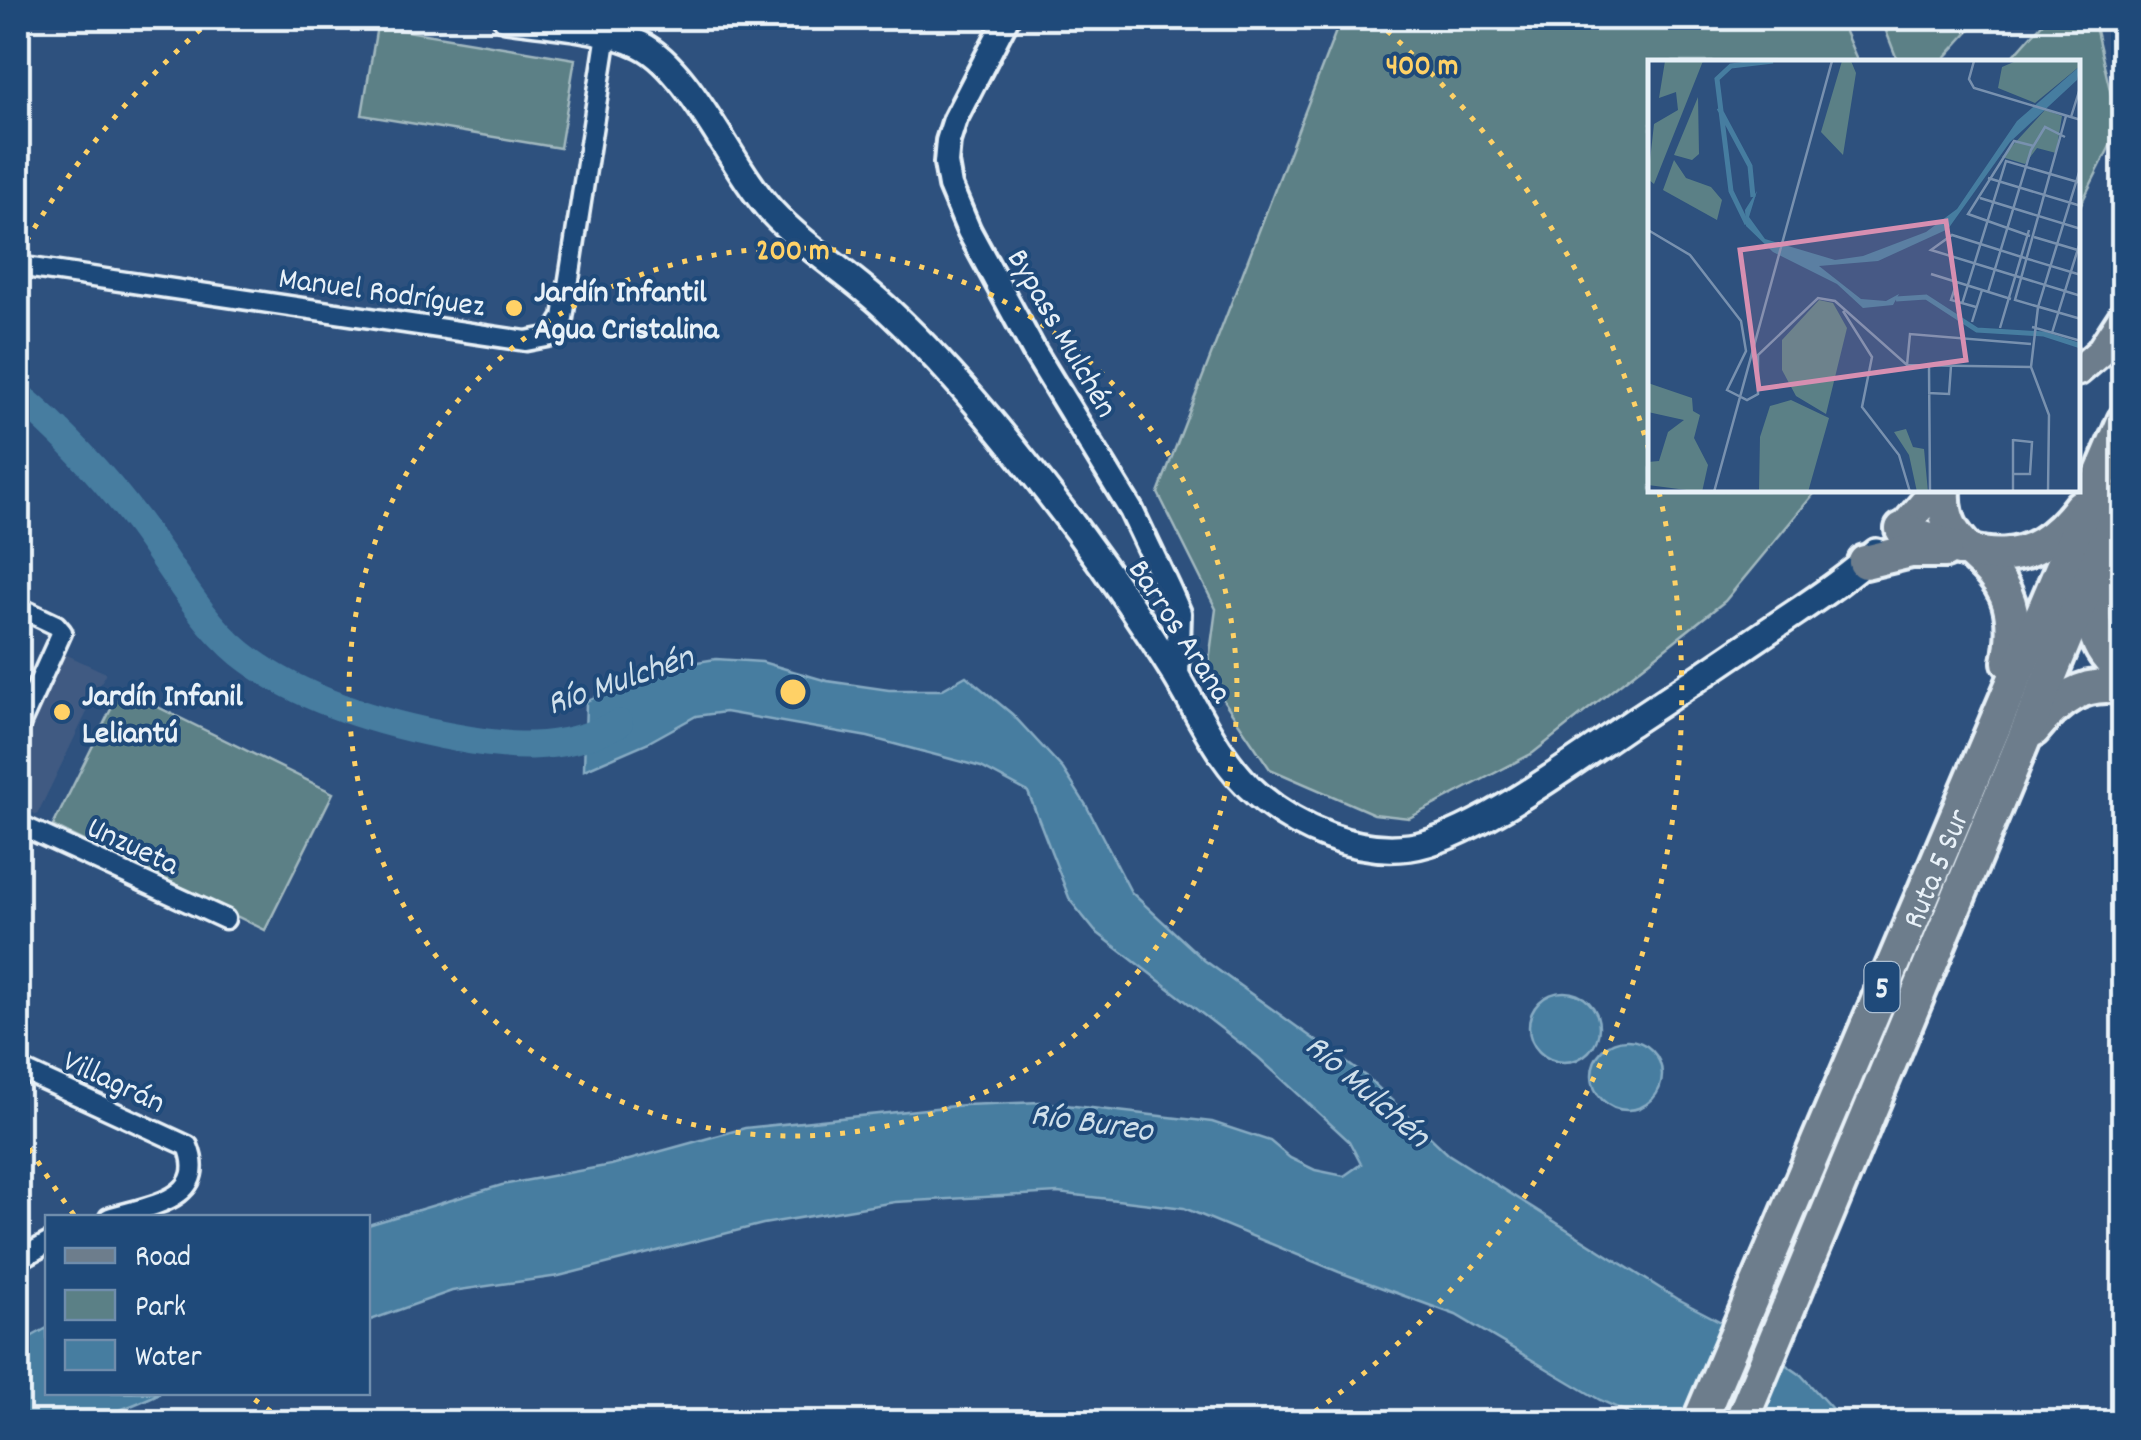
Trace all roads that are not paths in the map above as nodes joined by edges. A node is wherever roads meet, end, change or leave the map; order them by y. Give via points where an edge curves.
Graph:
1 (506, 18) edge
2 (1007, 18) edge
3 (607, 34) junction
4 (18, 266) edge
5 (2124, 315) edge
6 (2081, 367) edge
7 (2124, 420) edge
8 (2110, 490) edge
9 (1933, 492) edge
10 (1944, 492) edge
11 (1902, 529) junction
12 (2101, 551) junction
13 (1970, 553) junction
14 (1866, 562) junction
15 (18, 607) edge
16 (2124, 672) edge
17 (1177, 677) junction
18 (2124, 688) edge
19 (1999, 710) junction
20 (18, 729) edge
21 (2017, 749) junction
22 (18, 824) edge
23 (225, 919) dead end
24 (18, 1068) edge
25 (120, 1215) edge
26 (45, 1245) edge
27 (18, 1260) edge
28 (1699, 1422) edge
29 (1742, 1422) edge

1 - 3 main road, Barros Arana
2 - 17 street, Bypass Mulchén via 954,120 946,162 950,186 1168,588 1179,613
3 - 4 street, Manuel Rodríguez via 563,318 552,336 526,342
3 - 17 main road, Barros Arana via 662,60 772,212 886,307 940,362 1075,529
5 - 6 main road
7 - 8 highway, Ruta 5 Sur / 5
8 - 12 highway, Ruta 5 Sur / 5
8 - 13 highway via 2035,548 2003,558
8 - 19 highway, Ruta 5 Sur / 5
9 - 11 main road
10 - 13 highway via 1948,524
11 - 13 highway
11 - 14 main road, Barros Arana
12 - 16 highway via 2094,631 2101,650
12 - 21 highway, Ruta 5 Sur / 5
13 - 14 highway via 1910,551
13 - 19 highway via 1996,575 2012,607 2014,634
14 - 17 main road, Barros Arana via 1515,799 1417,846 1347,841 1278,810 1228,763
15 - 20 street via 62,632
18 - 21 highway via 2072,693
19 - 28 highway, Ruta 5 Sur / 5
21 - 29 highway, Ruta 5 Sur / 5
22 - 23 street, Unzueta
24 - 25 street, Villagrán via 188,1146 193,1170 178,1194
26 - 27 street

